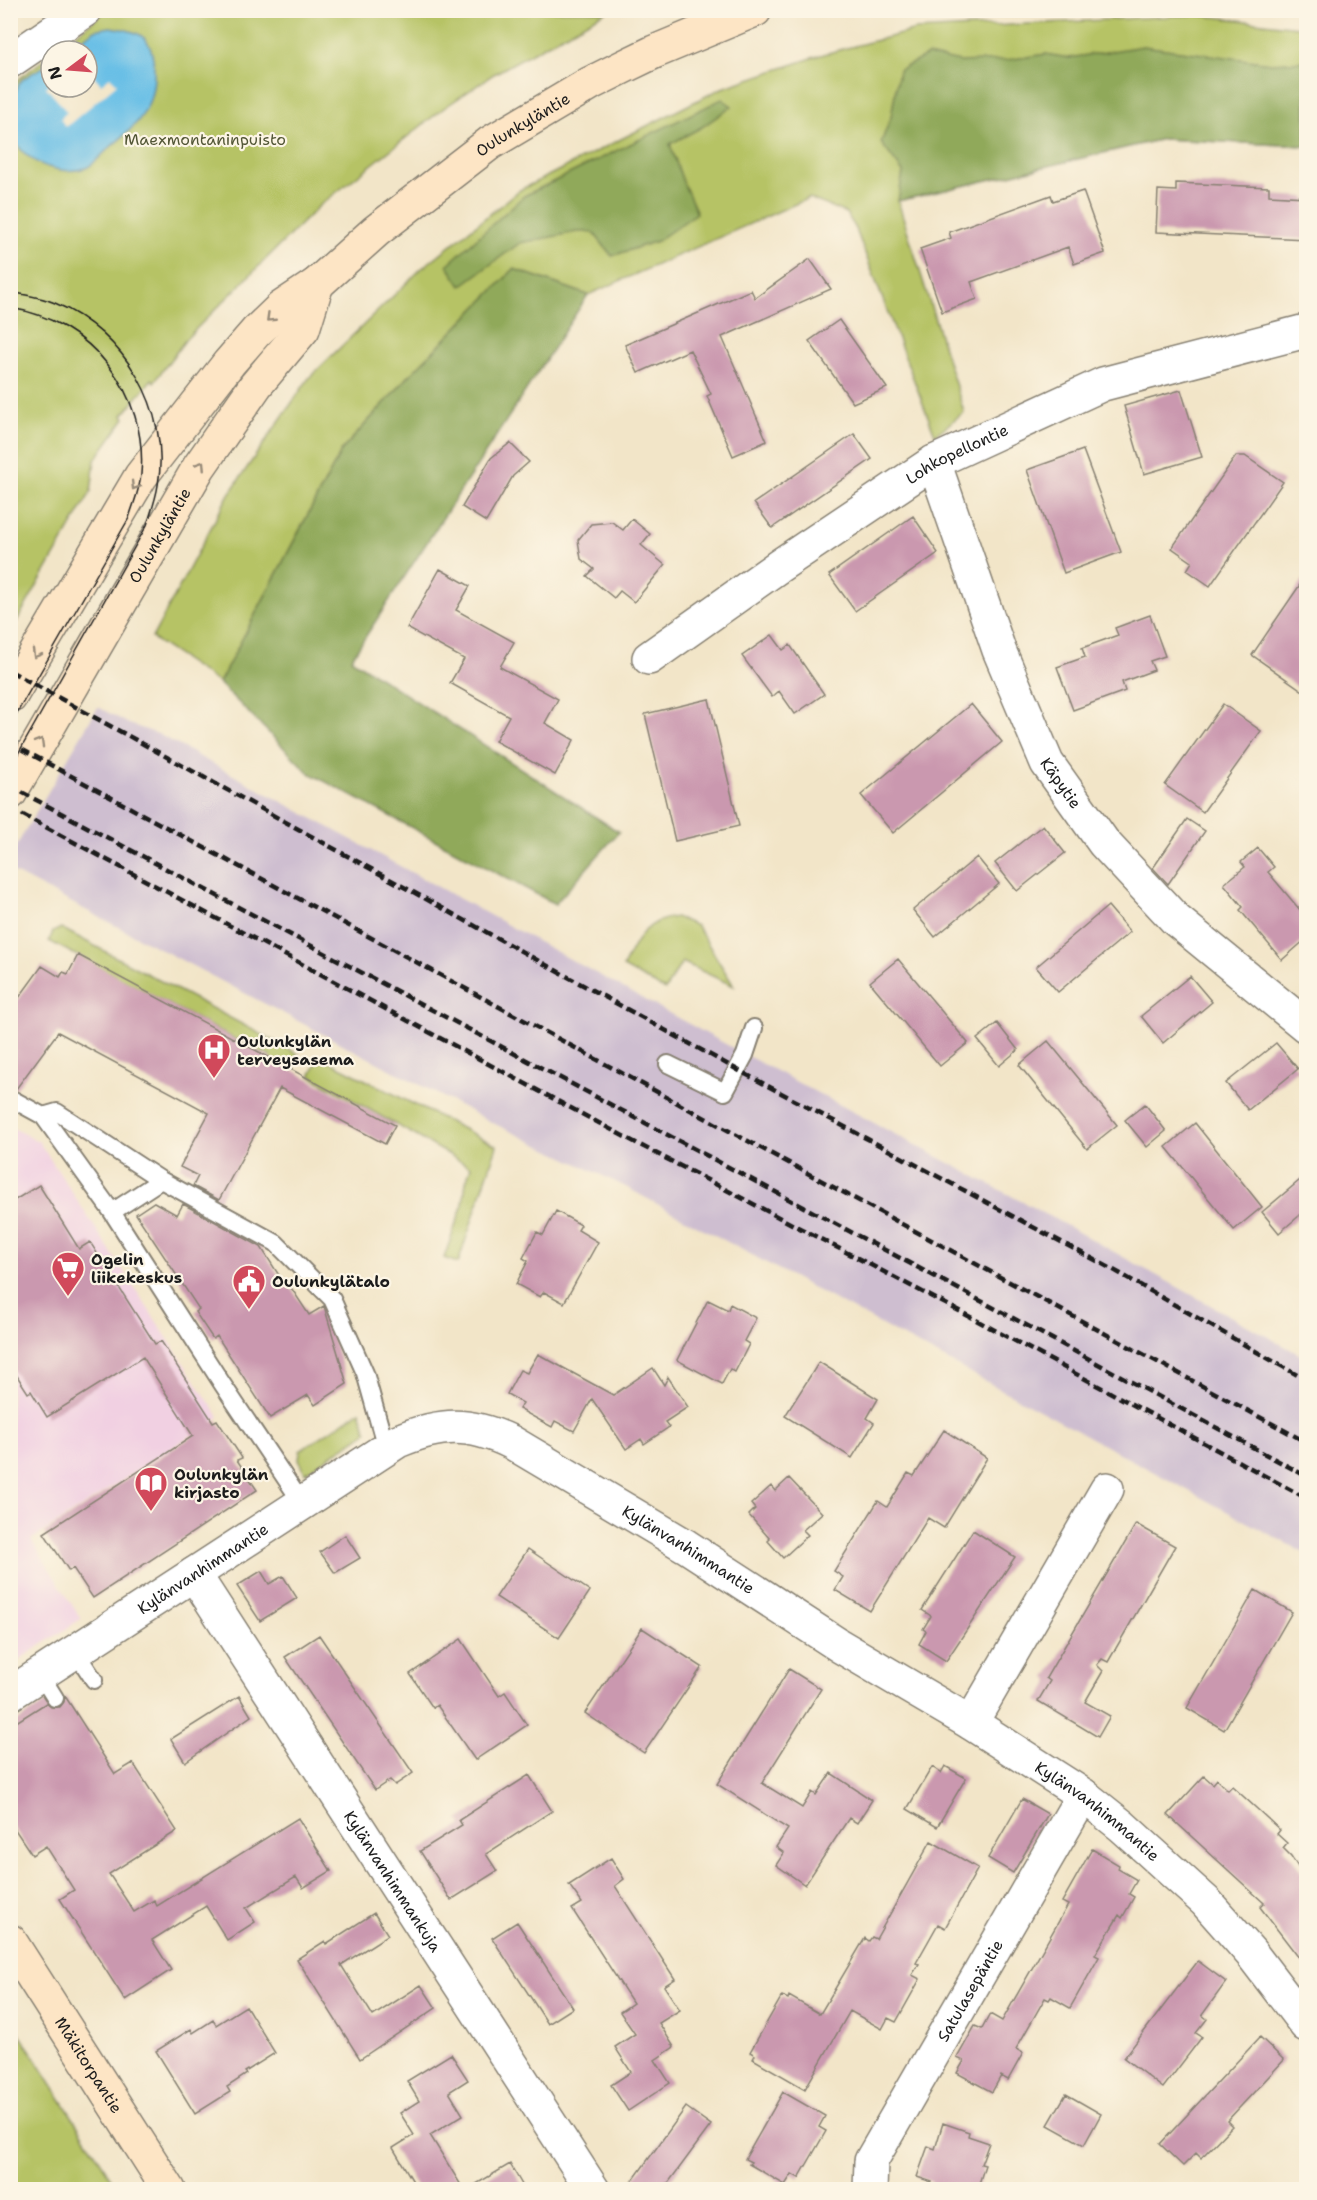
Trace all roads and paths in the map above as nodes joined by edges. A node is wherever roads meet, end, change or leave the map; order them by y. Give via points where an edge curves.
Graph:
1 (85, 10) edge
2 (755, 10) edge
3 (10, 61) edge
4 (317, 284) junction
5 (1306, 331) edge
6 (934, 462) junction
7 (649, 658) dead end
8 (10, 697) edge
9 (10, 793) edge
10 (1306, 1026) edge
11 (754, 1028) dead end
12 (668, 1064) dead end
13 (10, 1098) edge
14 (43, 1116) junction
15 (160, 1180) junction
16 (112, 1212) junction
17 (386, 1448) junction
18 (1107, 1489) dead end
19 (302, 1503) junction
20 (194, 1574) junction
21 (75, 1652) junction
22 (94, 1680) dead end
23 (10, 1694) edge
24 (971, 1723) junction
25 (1083, 1795) junction
26 (10, 1941) edge
27 (1306, 2025) edge
28 (169, 2190) edge
29 (593, 2190) edge
30 (870, 2190) edge

1 - 3 street
2 - 4 main road, Oulunkyläntie via 591,83 490,143 376,231
4 -> 8 main road, Oulunkyläntie via 281,308 256,332 141,476
9 -> 4 main road, Oulunkyläntie via 199,467 256,385 303,329
5 - 6 street, Lohkopellontie via 1103,384
6 - 7 street, Lohkopellontie
6 - 10 street, Käpytie via 999,650 1047,763 1104,843 1176,920
11 - 12 lane via 725,1092
13 - 14 lane
14 - 15 lane via 57,1112
14 - 16 lane
15 - 16 lane
15 - 17 lane via 276,1243 332,1299 364,1373
16 - 19 lane
17 - 19 street, Kylänvanhimmantie
17 - 24 street, Kylänvanhimmantie via 409,1437 451,1427 488,1431 512,1442
18 - 24 street
19 - 20 street, Kylänvanhimmantie
20 - 21 street, Kylänvanhimmantie
20 - 29 street, Kylänvanhimmankuja
21 - 22 lane
21 - 23 street, Kylänvanhimmantie via 47,1686
24 - 25 street, Kylänvanhimmantie
25 - 27 street, Kylänvanhimmantie via 1206,1902
25 - 30 street, Satulasepäntie via 871,2161
26 - 28 main road, Mäkitorpantie

